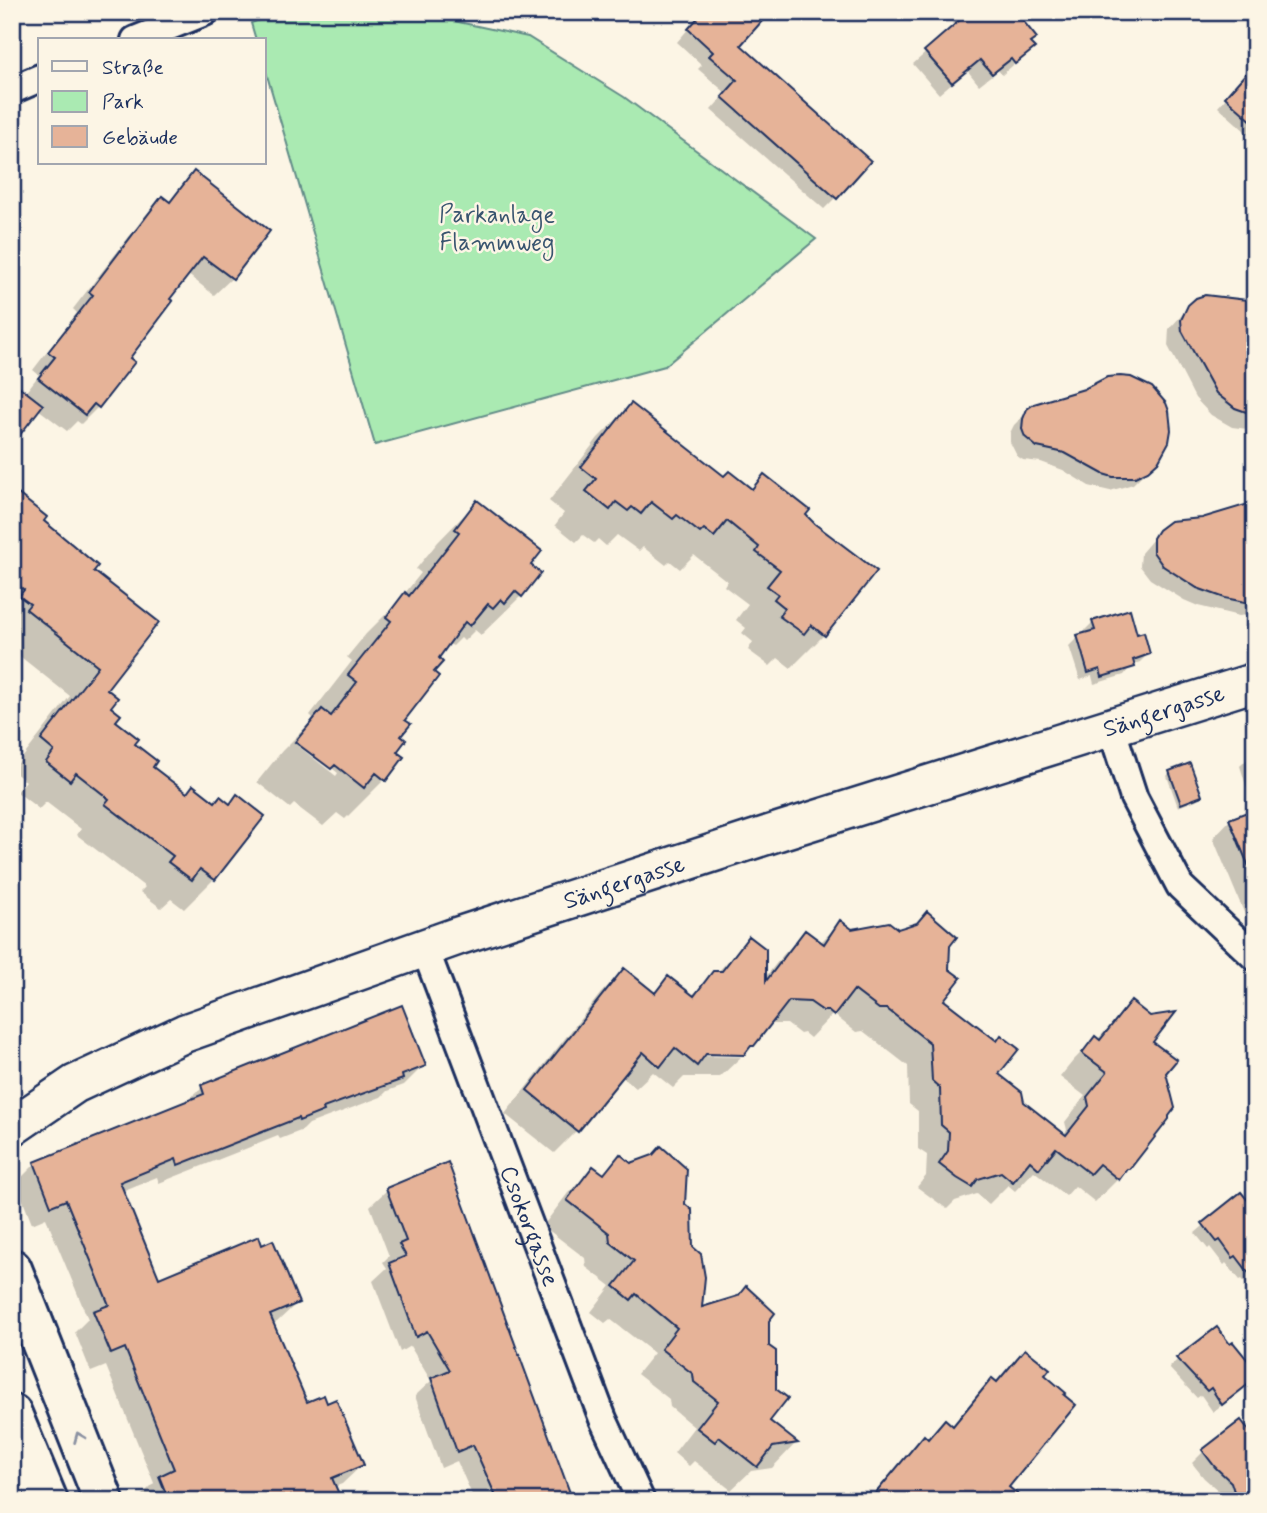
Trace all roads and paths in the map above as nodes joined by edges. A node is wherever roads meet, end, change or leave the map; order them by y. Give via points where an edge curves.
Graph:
1 (205, 12) edge
2 (140, 38) edge
3 (38, 79) edge
4 (12, 90) edge
5 (1255, 682) edge
6 (1111, 727) junction
7 (425, 949) junction
8 (1255, 957) edge
9 (12, 1127) edge
10 (12, 1269) edge
11 (12, 1415) edge
12 (48, 1501) edge
13 (104, 1501) edge
14 (641, 1501) edge

1 - 2 street
3 - 4 street
5 - 6 main road, Sängergasse
6 - 7 main road, Sängergasse
6 - 8 street via 1133,798 1180,886
7 - 9 main road, Sängergasse via 185,1033 75,1084
7 - 14 street, Csokorgasse via 603,1419
13 -> 10 main road
11 - 12 main road

